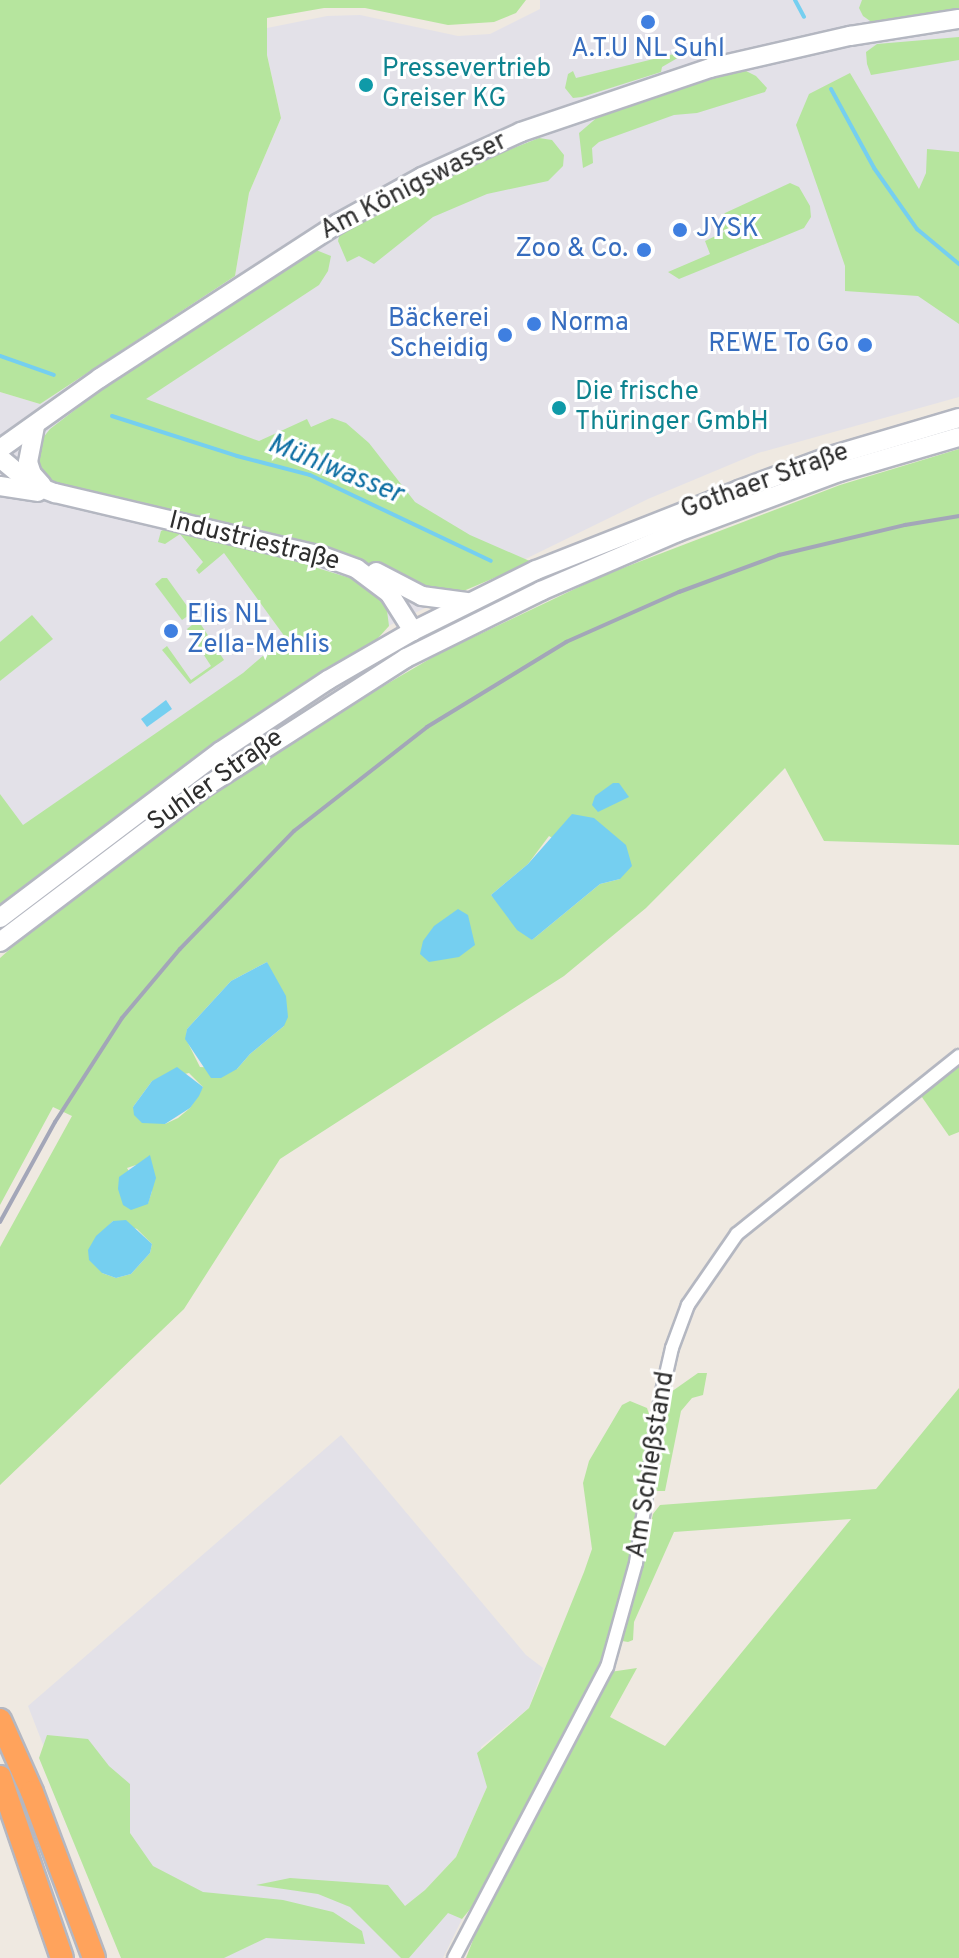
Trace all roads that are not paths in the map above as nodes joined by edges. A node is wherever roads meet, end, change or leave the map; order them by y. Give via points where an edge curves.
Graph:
1 (959, 19) edge
2 (959, 418) edge
3 (35, 426) junction
4 (959, 437) edge
5 (0, 449) edge
6 (0, 458) edge
7 (4, 485) edge
8 (68, 497) junction
9 (357, 569) junction
10 (408, 589) junction
11 (469, 602) junction
12 (420, 630) junction
13 (444, 638) junction
14 (406, 658) junction
15 (0, 918) edge
16 (0, 942) edge
17 (959, 1056) edge
18 (0, 1720) edge
19 (0, 1777) edge
20 (62, 1958) edge
21 (94, 1958) edge
22 (454, 1958) edge

1 - 3 main road, Am Königswasser via 850,36 680,76 493,144 337,224
2 - 11 main road, Gothaer Straße via 831,456 574,555
3 - 5 main road
3 - 8 main road, Industriestraße via 28,456 32,474 46,488
4 - 13 main road, Gothaer Straße via 839,472 601,564
6 - 8 main road, Industriestraße via 31,484
7 - 8 main road, Industriestraße
8 - 9 main road, Industriestraße via 322,556
9 - 10 main road via 377,572
9 - 12 main road, Industriestraße via 389,593
10 - 11 main road via 434,600
10 - 12 main road via 420,603
11 - 12 main road, Suhler Straße
12 - 13 main road
12 - 14 main road via 416,652
12 - 15 main road, Suhler Straße via 317,687 221,751
13 - 14 main road, Suhler Straße
14 - 16 main road, Suhler Straße via 202,789
17 - 22 street, Am Schießstand via 737,1234 688,1305 661,1396 636,1563 607,1667
18 - 21 highway
19 - 20 highway

